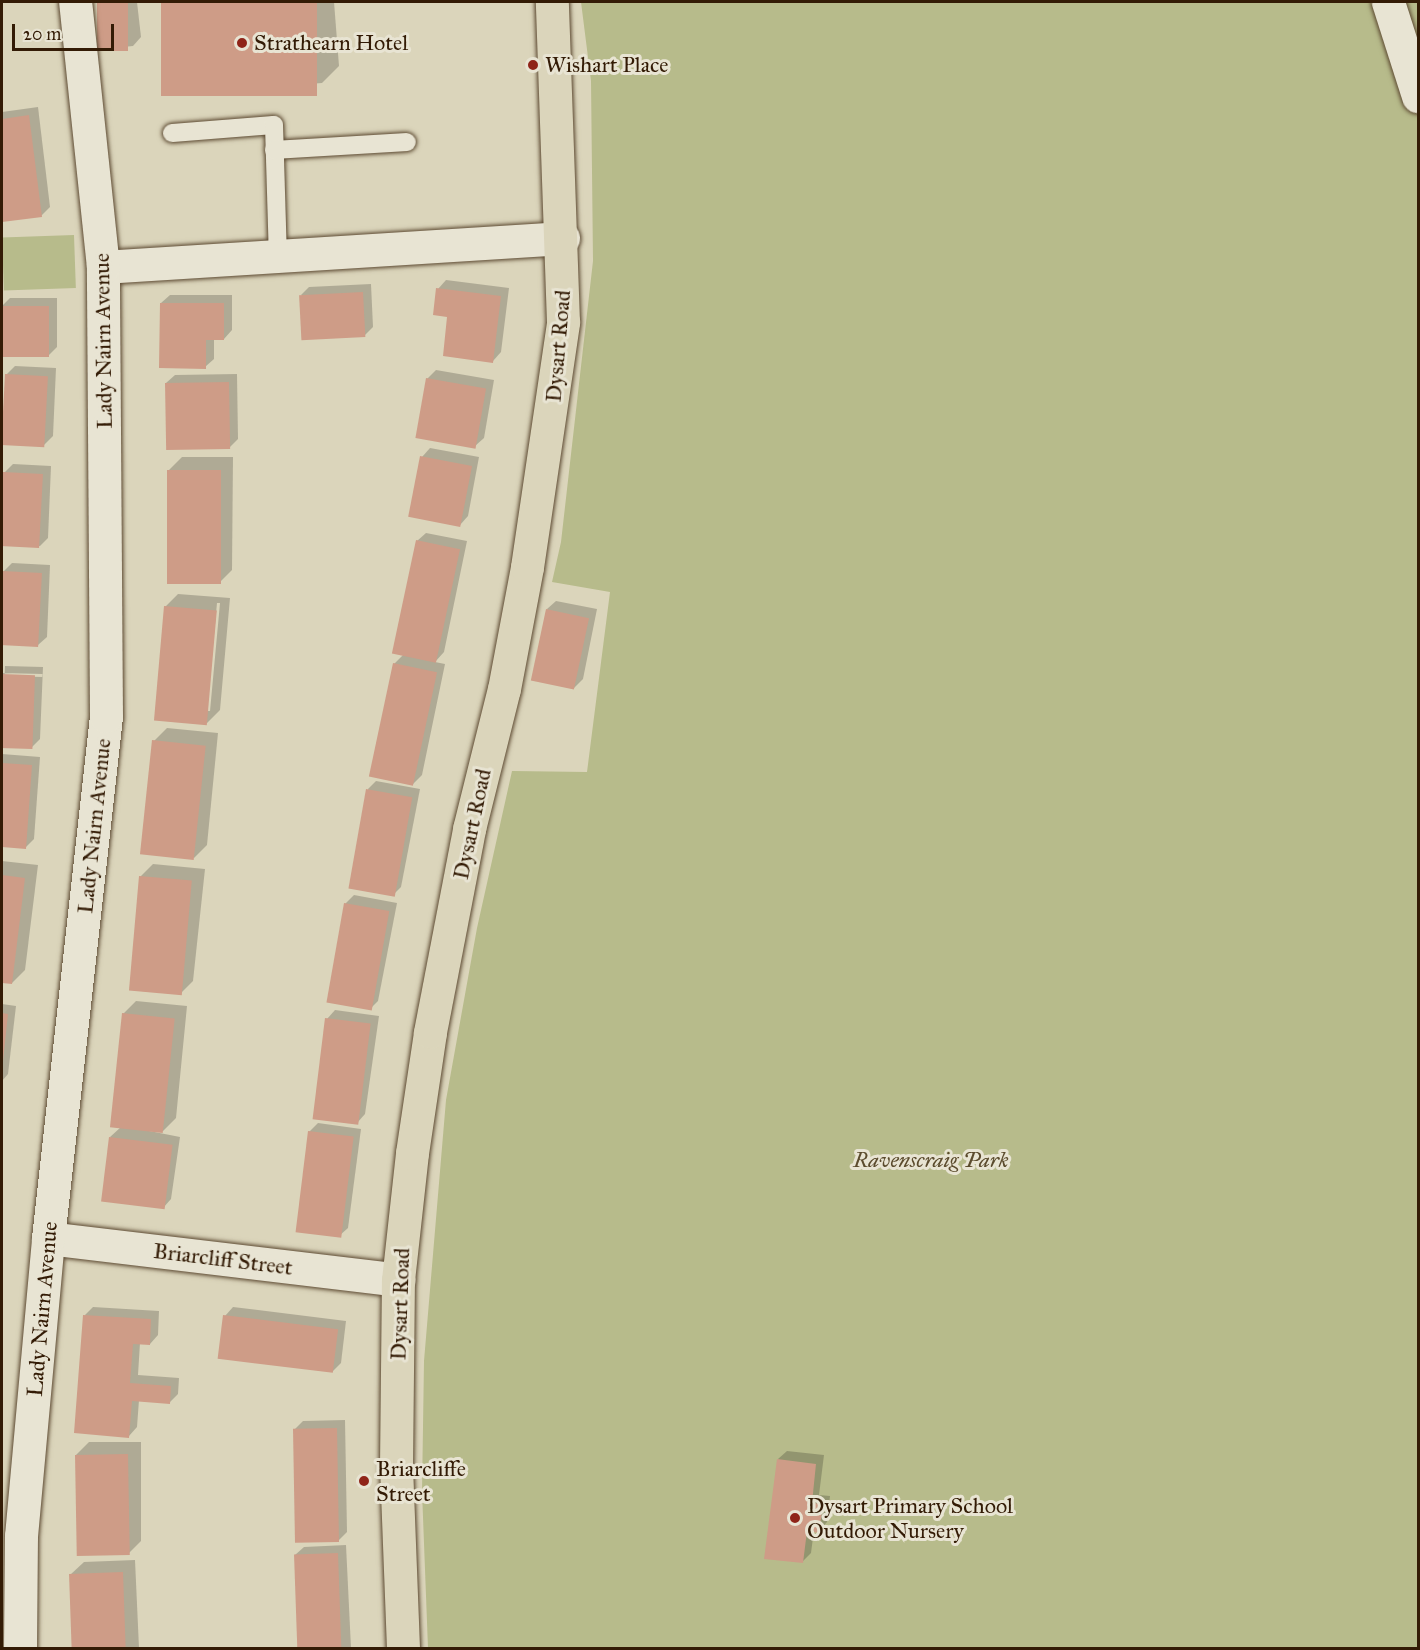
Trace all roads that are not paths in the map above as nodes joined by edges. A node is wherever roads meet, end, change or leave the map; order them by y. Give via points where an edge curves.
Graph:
1 (75, 2) edge
2 (552, 2) edge
3 (1388, 2) edge
4 (1419, 96) edge
5 (172, 133) dead end
6 (407, 142) dead end
7 (274, 150) junction
8 (563, 238) junction
9 (278, 256) junction
10 (104, 267) junction
11 (48, 1238) junction
12 (398, 1280) junction
13 (20, 1648) edge
14 (403, 1648) edge

1 - 10 street, Lady Nairn Avenue
2 - 8 main road, Dysart Road
3 - 4 street
5 - 7 lane via 274,125
6 - 7 lane
7 - 9 lane
8 - 9 street
8 - 12 main road, Dysart Road via 564,322 543,474 504,689 469,829 430,1032
9 - 10 street
10 - 11 street, Lady Nairn Avenue via 106,716
11 - 12 street, Briarcliff Street
11 - 13 street, Lady Nairn Avenue via 21,1536
12 - 14 main road, Dysart Road via 396,1467

